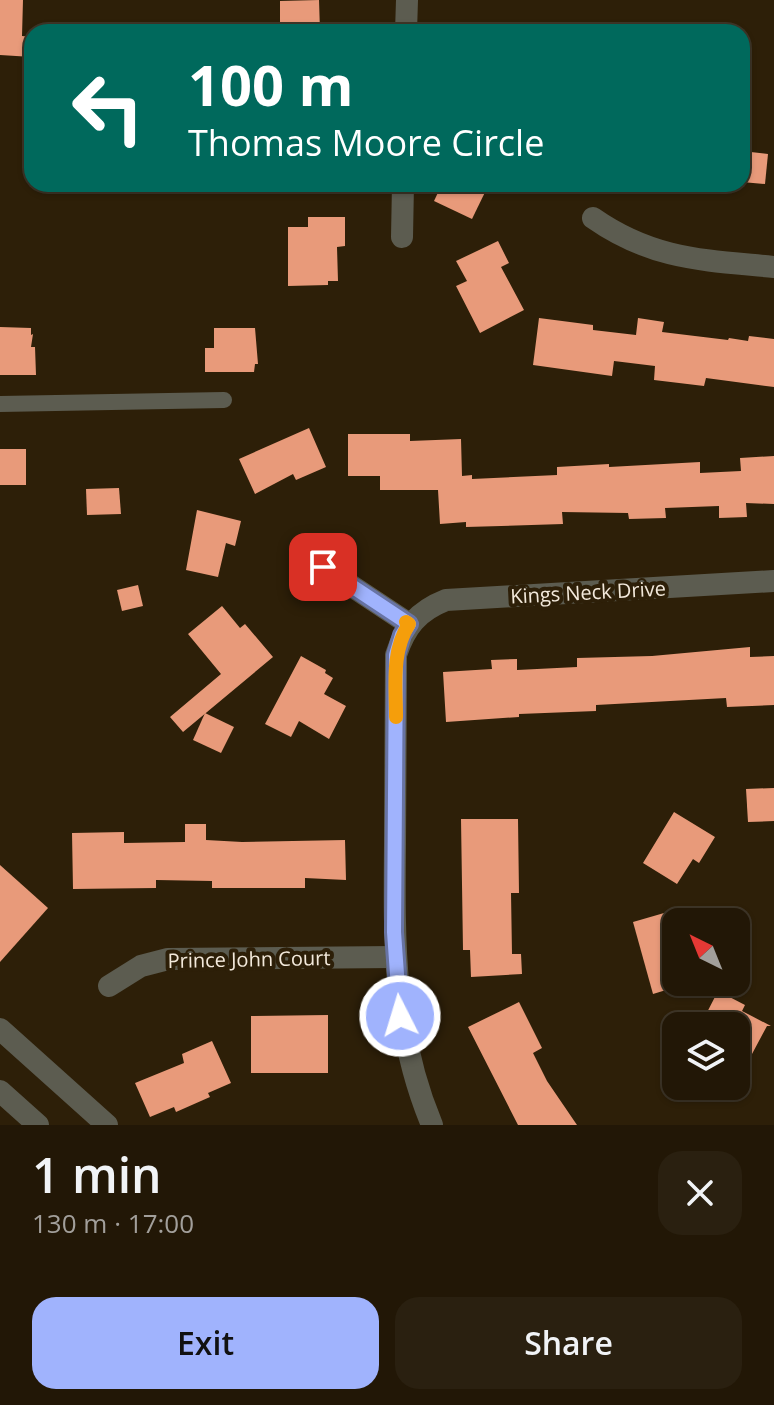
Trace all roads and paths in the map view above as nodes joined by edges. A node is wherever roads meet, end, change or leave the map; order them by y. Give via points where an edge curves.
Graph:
1 (407, 0) edge
2 (406, 24) edge
3 (403, 192) edge
4 (593, 218) dead end
5 (402, 237) dead end
6 (774, 267) edge
7 (224, 400) dead end
8 (0, 404) edge
9 (323, 567) dead end
10 (774, 581) edge
11 (409, 624) junction
12 (395, 957) junction
13 (109, 986) dead end
14 (0, 1029) edge
15 (0, 1091) edge
16 (38, 1125) edge
17 (107, 1125) edge
18 (432, 1125) edge

1 - 2 street
3 - 5 street
4 - 6 street via 647,248 680,257
7 - 8 lane
9 - 11 street
10 - 11 street, Kings Neck Drive via 446,600
11 - 12 street via 396,655
12 - 13 street, Prince John Court via 168,959 141,966
12 - 18 street via 404,1041
14 - 17 street
15 - 16 street

